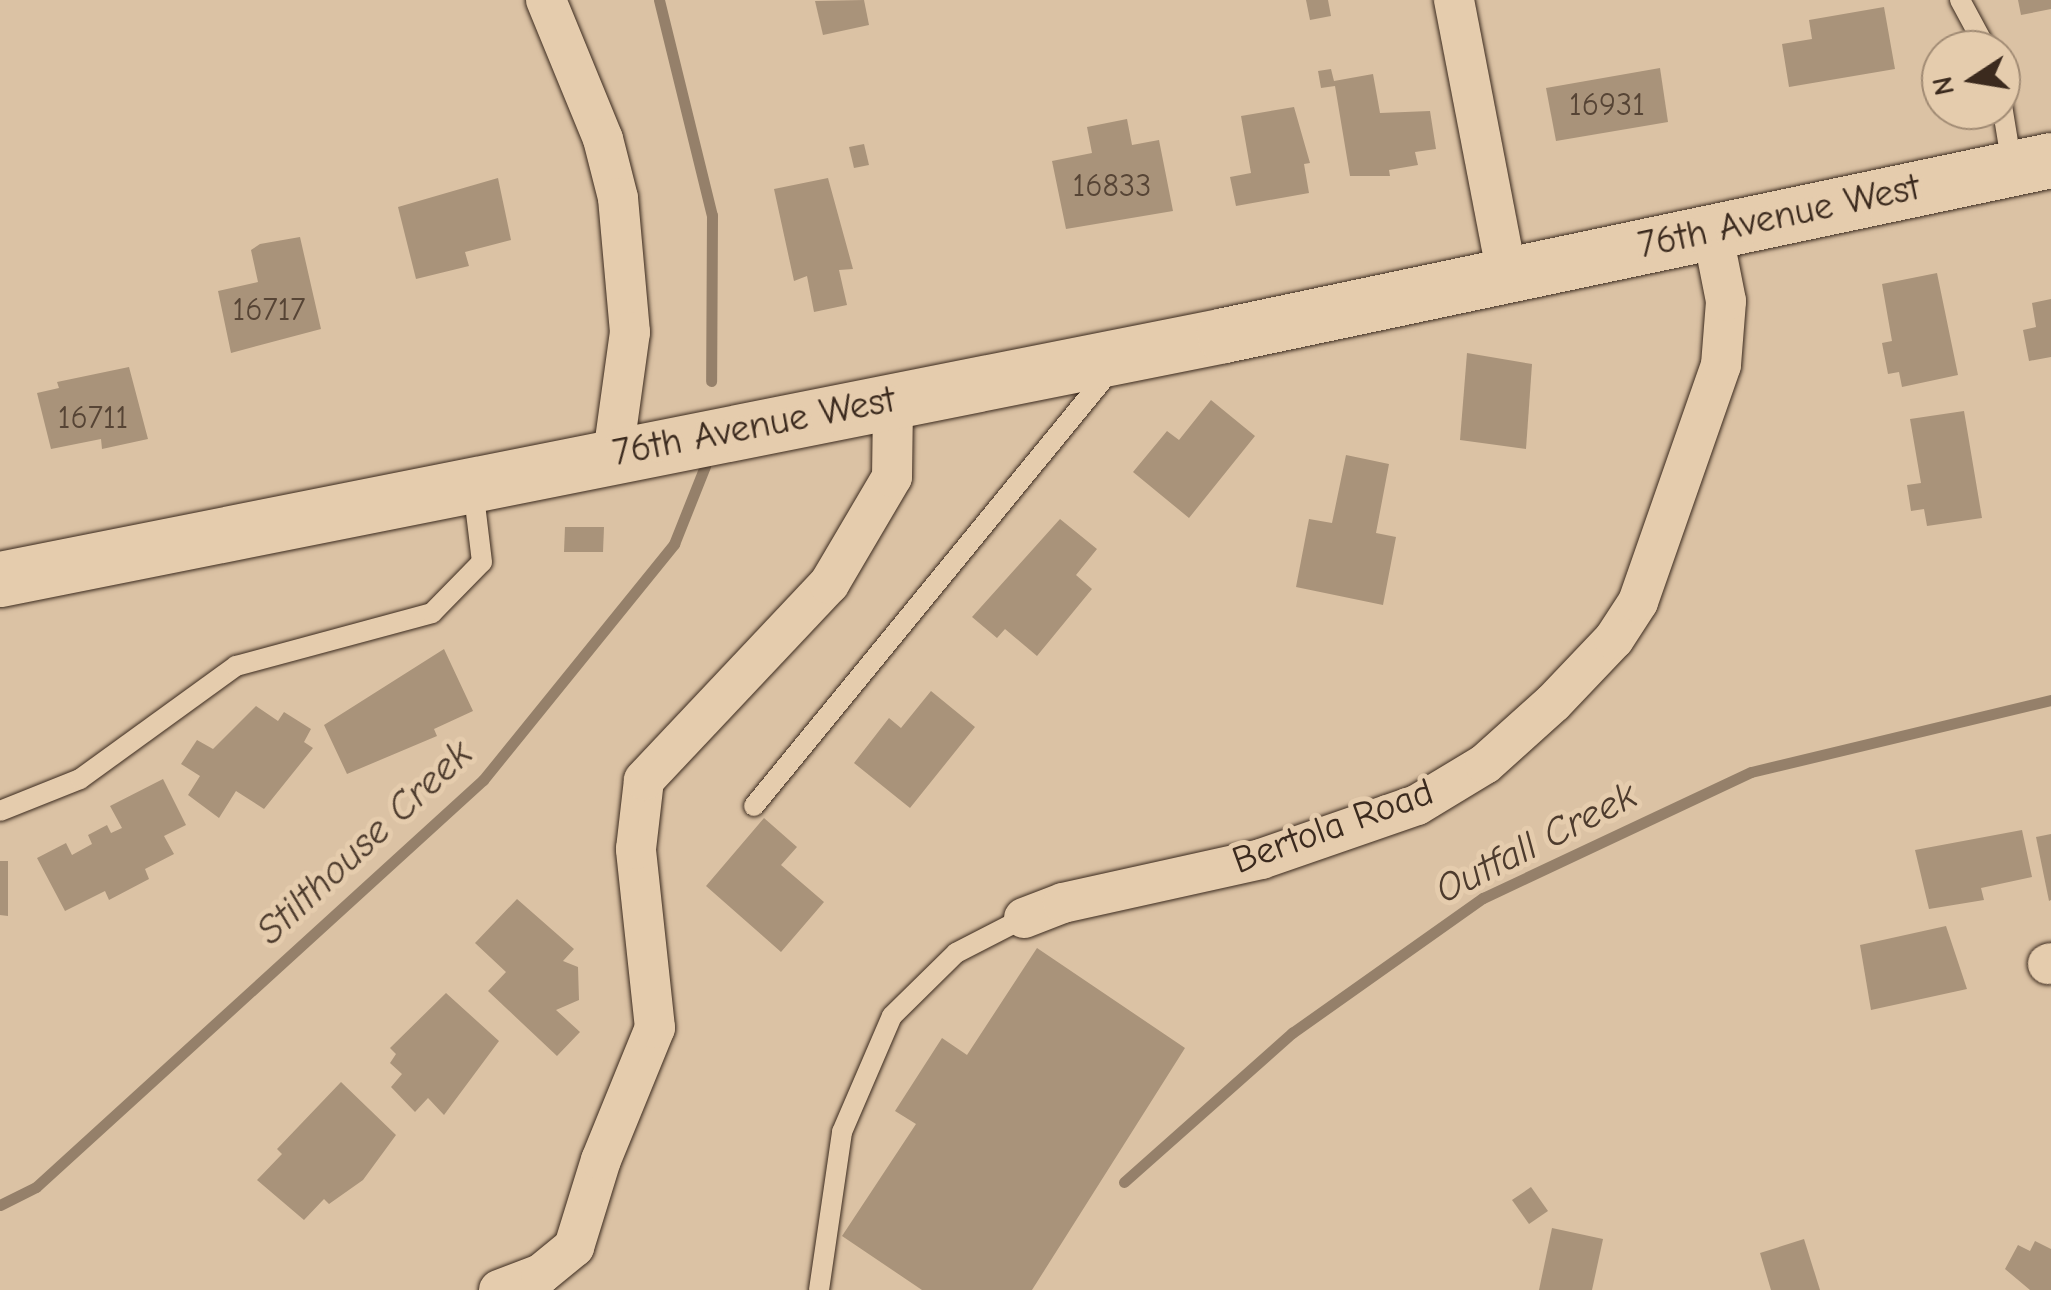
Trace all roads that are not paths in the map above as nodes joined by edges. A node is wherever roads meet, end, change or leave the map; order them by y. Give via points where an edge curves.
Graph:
1 (546, 0) edge
2 (1454, 0) edge
3 (1960, 0) edge
4 (1976, 30) edge
5 (2015, 130) edge
6 (2031, 164) edge
7 (1712, 230) junction
8 (1507, 274) junction
9 (1123, 355) junction
10 (893, 401) junction
11 (613, 454) junction
12 (471, 480) junction
13 (0, 580) edge
14 (754, 806) dead end
15 (0, 810) edge
16 (1024, 918) joint
17 (499, 1290) edge
18 (819, 1290) edge

1 - 11 street via 603,139 618,198 630,332
2 - 8 street
3 - 4 lane
5 - 6 lane
6 - 7 street, 76th Avenue West
7 - 8 street, 76th Avenue West
7 - 16 street, Bertola Road via 1726,301 1721,365 1638,602 1614,639 1553,704 1484,764 1417,805 1261,860 1063,903
8 - 9 street, 76th Avenue West
9 - 10 street, 76th Avenue West
9 - 14 lane
10 - 11 street, 76th Avenue West
10 - 17 street via 892,477 830,584 644,780 636,849 655,1028 574,1246 541,1274
11 - 12 street, 76th Avenue West
12 - 13 street, 76th Avenue West
12 - 15 lane via 482,562 432,613 236,666 80,780
16 - 18 lane, Bertola Road via 956,952 892,1016 842,1132

